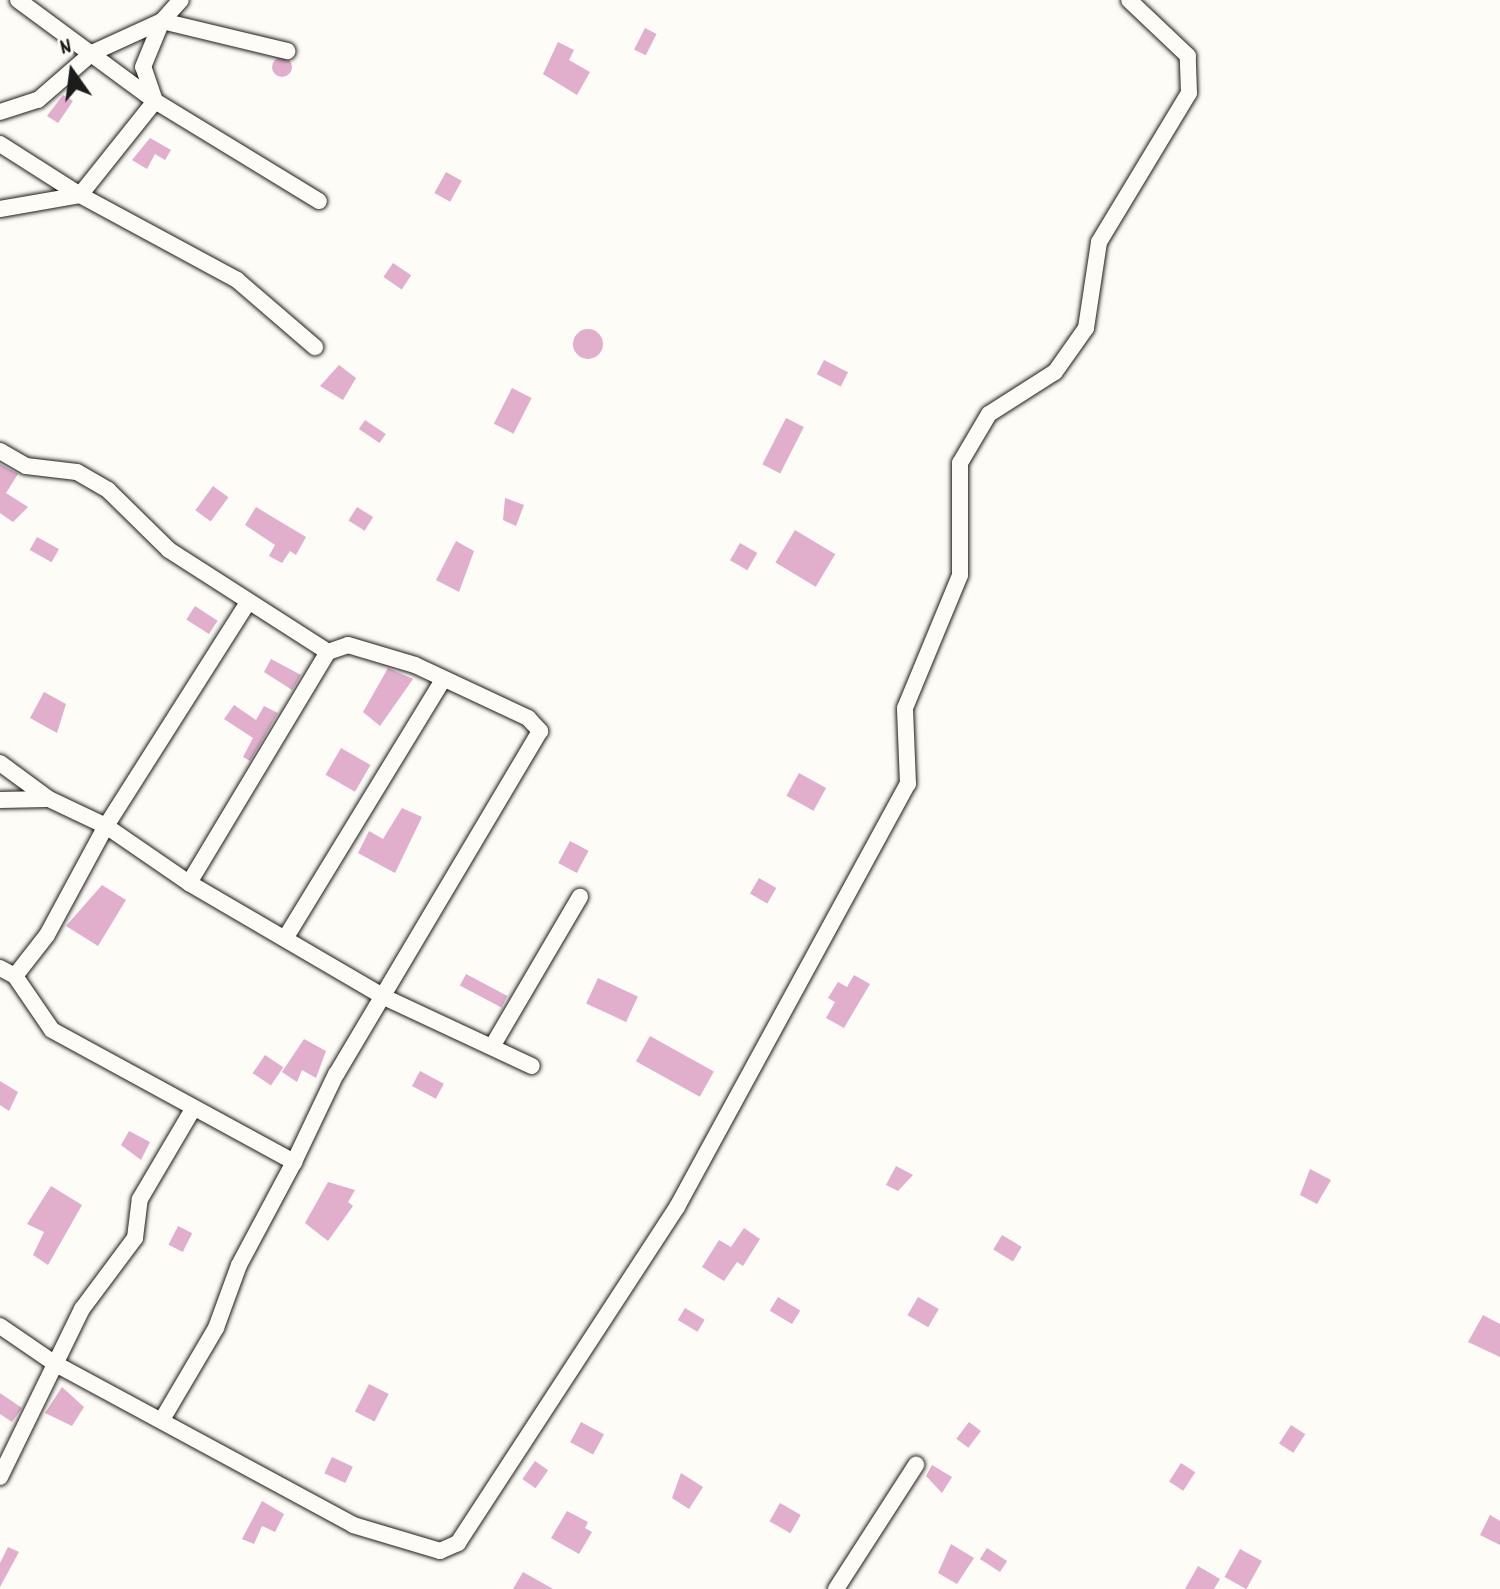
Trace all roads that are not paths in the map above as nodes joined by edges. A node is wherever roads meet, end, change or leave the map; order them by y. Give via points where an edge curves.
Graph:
1 (18, 0) edge
2 (181, 0) edge
3 (1129, 0) edge
4 (162, 21) junction
5 (287, 51) dead end
6 (92, 53) junction
7 (155, 101) junction
8 (0, 112) edge
9 (0, 144) edge
10 (80, 195) junction
11 (319, 201) dead end
12 (0, 209) edge
13 (315, 347) dead end
14 (0, 451) edge
15 (248, 602) junction
16 (328, 652) junction
17 (443, 680) junction
18 (0, 763) edge
19 (49, 799) junction
20 (0, 800) edge
21 (106, 826) junction
22 (189, 883) junction
23 (580, 897) dead end
24 (286, 937) junction
25 (7, 972) edge
26 (384, 997) junction
27 (493, 1045) junction
28 (532, 1066) dead end
29 (193, 1109) junction
30 (294, 1162) junction
31 (0, 1326) edge
32 (54, 1363) junction
33 (163, 1418) junction
34 (916, 1465) dead end
35 (0, 1477) edge
36 (836, 1589) edge

1 - 6 street
2 - 4 street
3 - 33 street via 1188,56 1189,93 1099,242 1086,328 1055,372 989,414 960,463 960,575 905,708 908,784 677,1207 470,1529 440,1551 353,1525
4 - 5 street
4 - 6 street
4 - 7 street via 143,67
6 - 7 street
6 - 8 street via 38,100
7 - 10 street
7 - 11 street
9 - 10 street
10 - 12 street
10 - 13 street via 237,280
14 - 15 street via 26,466 77,472 108,490 169,550
15 - 16 street
15 - 21 street
16 - 17 street via 348,645 366,648
16 - 22 street
17 - 24 street
17 - 26 street via 528,718 540,731 539,741
18 - 19 street
19 - 20 street
19 - 21 street
21 - 22 street
21 - 25 street via 47,935
22 - 24 street
23 - 27 street
24 - 26 street
25 - 29 street via 52,1030
26 - 27 street
26 - 30 street via 336,1074
27 - 28 street
29 - 30 street
29 - 32 street via 140,1199 135,1238 82,1309
30 - 33 street via 239,1265 216,1328
31 - 32 street
32 - 33 street
32 - 35 street
34 - 36 street

